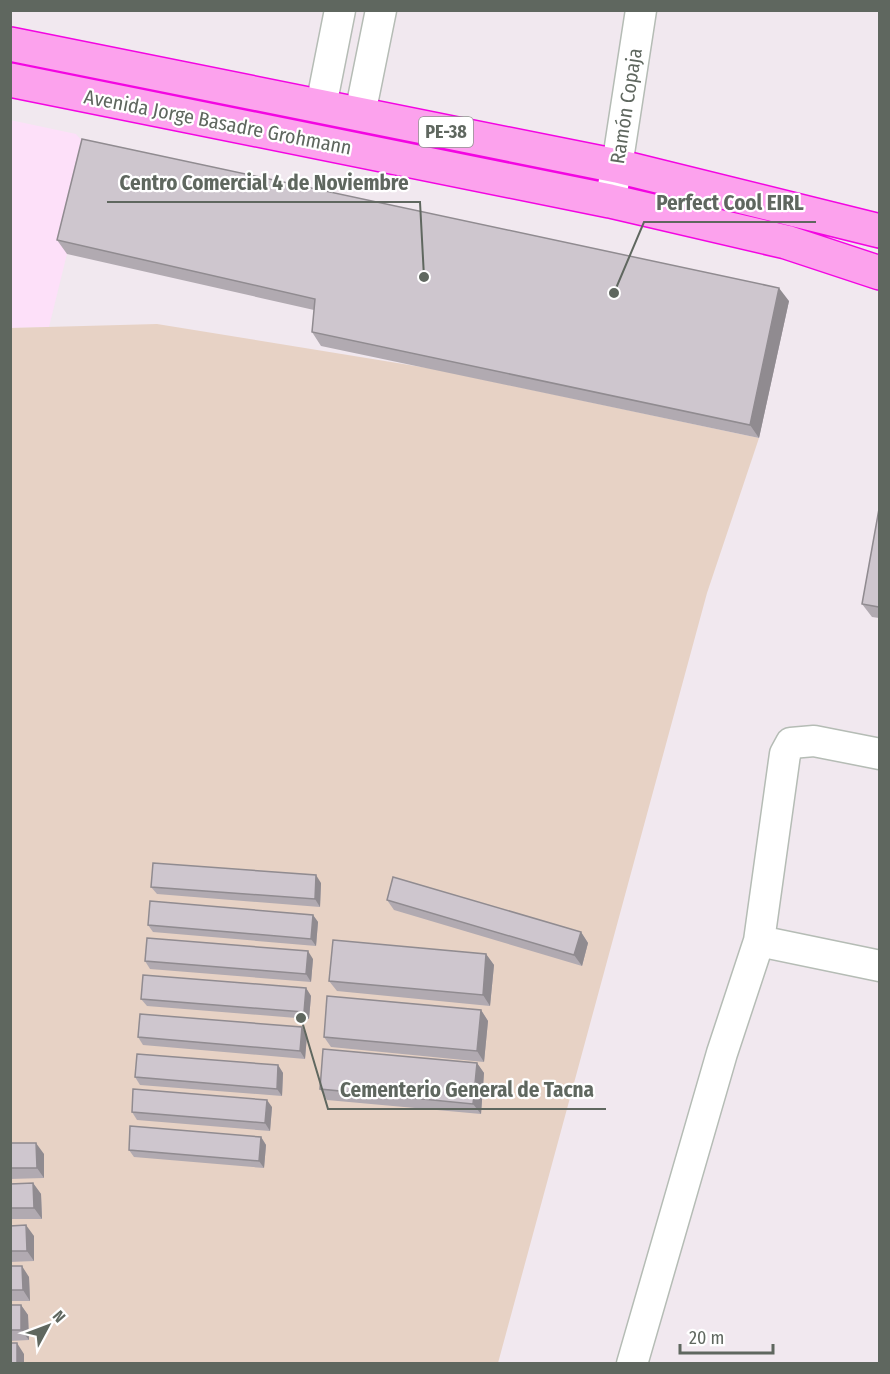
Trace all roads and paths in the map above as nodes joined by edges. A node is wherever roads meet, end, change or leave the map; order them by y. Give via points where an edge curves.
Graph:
1 (340, 10) edge
2 (381, 10) edge
3 (641, 10) edge
4 (10, 44) edge
5 (10, 80) edge
6 (321, 106) junction
7 (360, 114) junction
8 (617, 166) junction
9 (610, 201) junction
10 (879, 231) edge
11 (879, 273) edge
12 (879, 754) edge
13 (759, 941) junction
14 (879, 966) edge
15 (632, 1364) edge

1 - 6 street
2 - 7 street
3 - 8 street, Ramón Copaja
4 - 6 highway, Avenida Jorge Basadre Grohmann / PE-38
5 - 9 highway, Avenida Jorge Basadre Grohmann / PE-38
6 - 7 highway, Avenida Jorge Basadre Grohmann / PE-38
7 - 8 highway, Avenida Jorge Basadre Grohmann / PE-38
8 - 9 street, Ramón Copaja
8 - 10 highway, Avenida Jorge Basadre Grohmann / PE-38
9 - 11 highway, Avenida Jorge Basadre Grohmann / PE-38 via 786,242
12 - 13 street via 814,741 791,742 785,754
13 - 14 street
13 - 15 street via 722,1053

